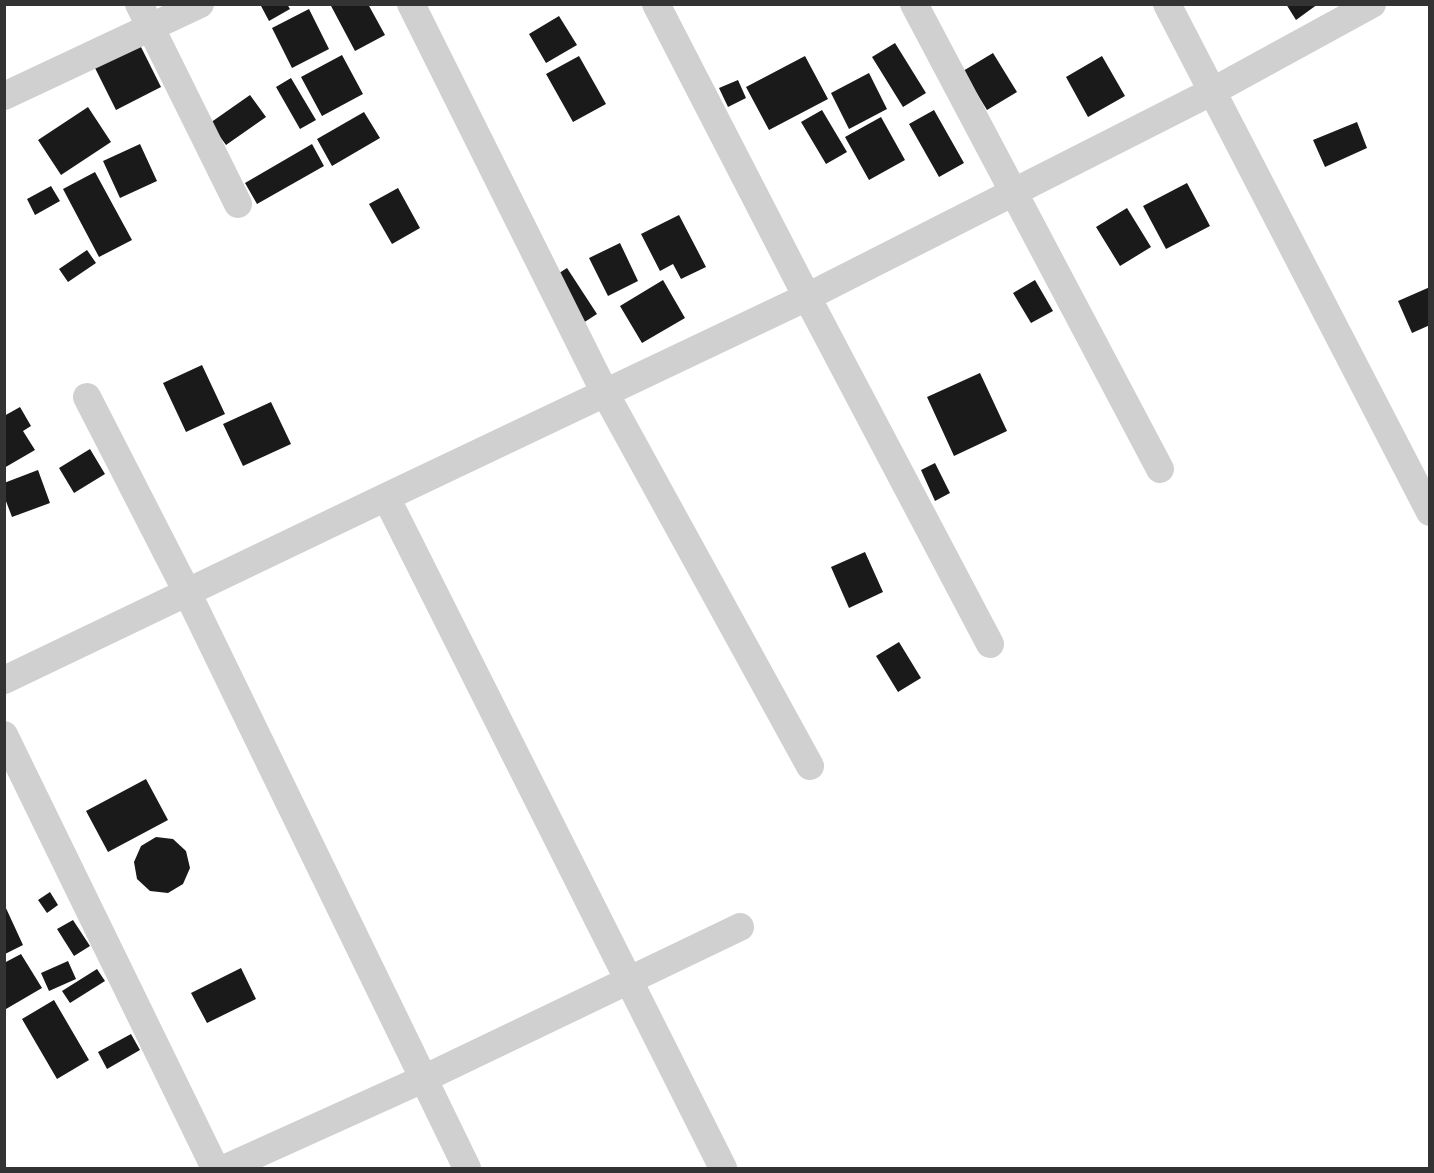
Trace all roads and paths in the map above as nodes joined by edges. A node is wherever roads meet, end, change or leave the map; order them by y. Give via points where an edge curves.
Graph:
1 (200, 4) edge
2 (411, 4) edge
3 (656, 4) edge
4 (914, 4) edge
5 (1167, 4) edge
6 (1372, 4) edge
7 (145, 16) edge
8 (1213, 92) junction
9 (4, 96) edge
10 (1013, 193) junction
11 (238, 204) dead end
12 (807, 297) junction
13 (605, 393) junction
14 (87, 397) dead end
15 (1160, 469) dead end
16 (386, 496) junction
17 (1430, 512) edge
18 (187, 592) junction
19 (990, 644) dead end
20 (4, 680) edge
21 (4, 735) edge
22 (810, 766) dead end
23 (740, 927) dead end
24 (629, 981) junction
25 (423, 1079) junction
26 (215, 1168) edge
27 (226, 1168) edge
28 (467, 1168) edge
29 (723, 1168) edge

1 - 7 street
2 - 13 street
3 - 12 street
4 - 10 street
5 - 8 street
6 - 8 street
7 - 9 street
7 - 11 street
8 - 10 street
8 - 17 street
10 - 12 street
10 - 15 street
12 - 13 street
12 - 19 street
13 - 16 street
13 - 22 street
14 - 18 street
16 - 18 street
16 - 24 street
18 - 20 street
18 - 25 street
21 - 26 street
23 - 24 street
24 - 25 street
24 - 29 street
25 - 27 street
25 - 28 street

